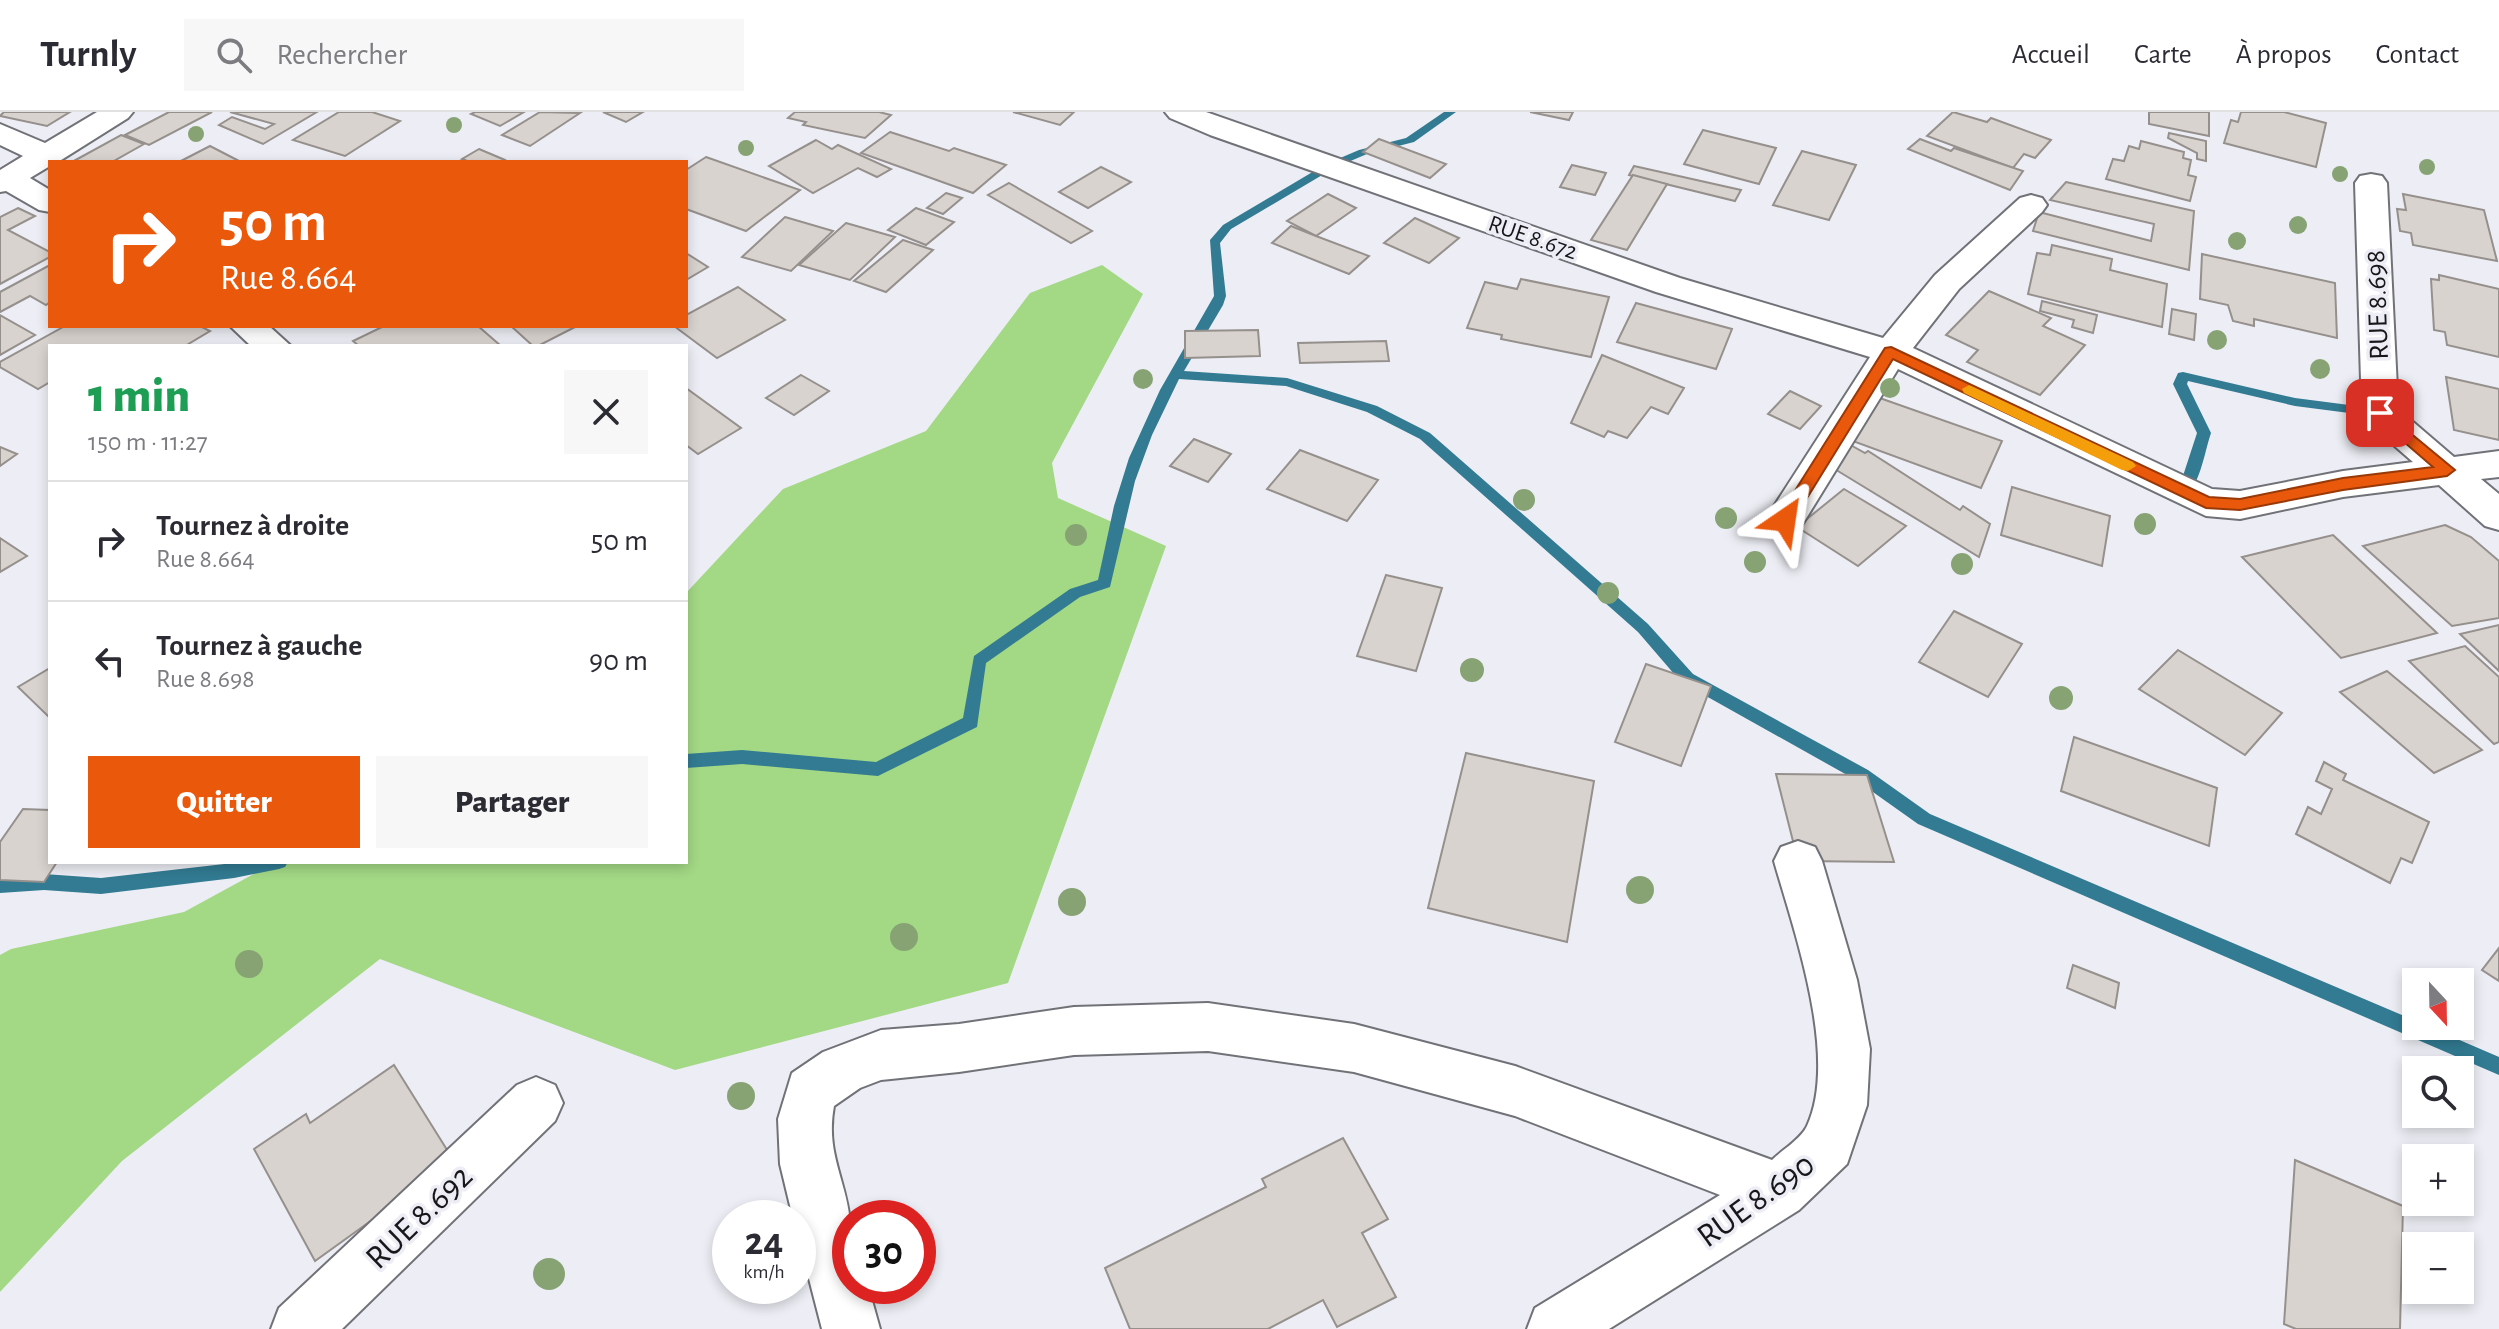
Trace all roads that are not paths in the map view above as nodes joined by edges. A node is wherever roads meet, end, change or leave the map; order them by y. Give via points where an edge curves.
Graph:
1 (118, 112) edge
2 (1180, 112) edge
3 (0, 133) edge
4 (47, 156) junction
5 (4, 181) edge
6 (2371, 183) dead end
7 (48, 202) edge
8 (2031, 205) dead end
9 (250, 328) edge
10 (270, 344) edge
11 (1891, 352) junction
12 (2499, 464) edge
13 (2447, 470) junction
14 (2499, 516) edge
15 (1785, 520) dead end
16 (1798, 861) dead end
17 (536, 1103) dead end
18 (1779, 1190) junction
19 (300, 1329) edge
20 (851, 1329) edge
21 (1556, 1329) edge

1 - 4 street
2 - 11 street, RUE 8.672 via 1668,285
3 - 4 street
4 - 5 street
5 - 7 street
6 - 13 street, RUE 8.698 via 2380,413
8 - 11 street via 1947,282
9 - 10 street
11 - 13 street, RUE 8.672 via 2206,502 2240,505
11 - 15 street
12 - 13 street, RUE 8.672
13 - 14 street, RUE 8.698
16 - 18 street, RUE 8.690 via 1832,980 1844,1049 1840,1105 1828,1145
17 - 19 street, RUE 8.692
18 - 20 street via 1515,1091 1354,1048 1208,1027 1074,1031 881,1055 842,1070 811,1091 805,1119 807,1164
18 - 21 street, RUE 8.690

